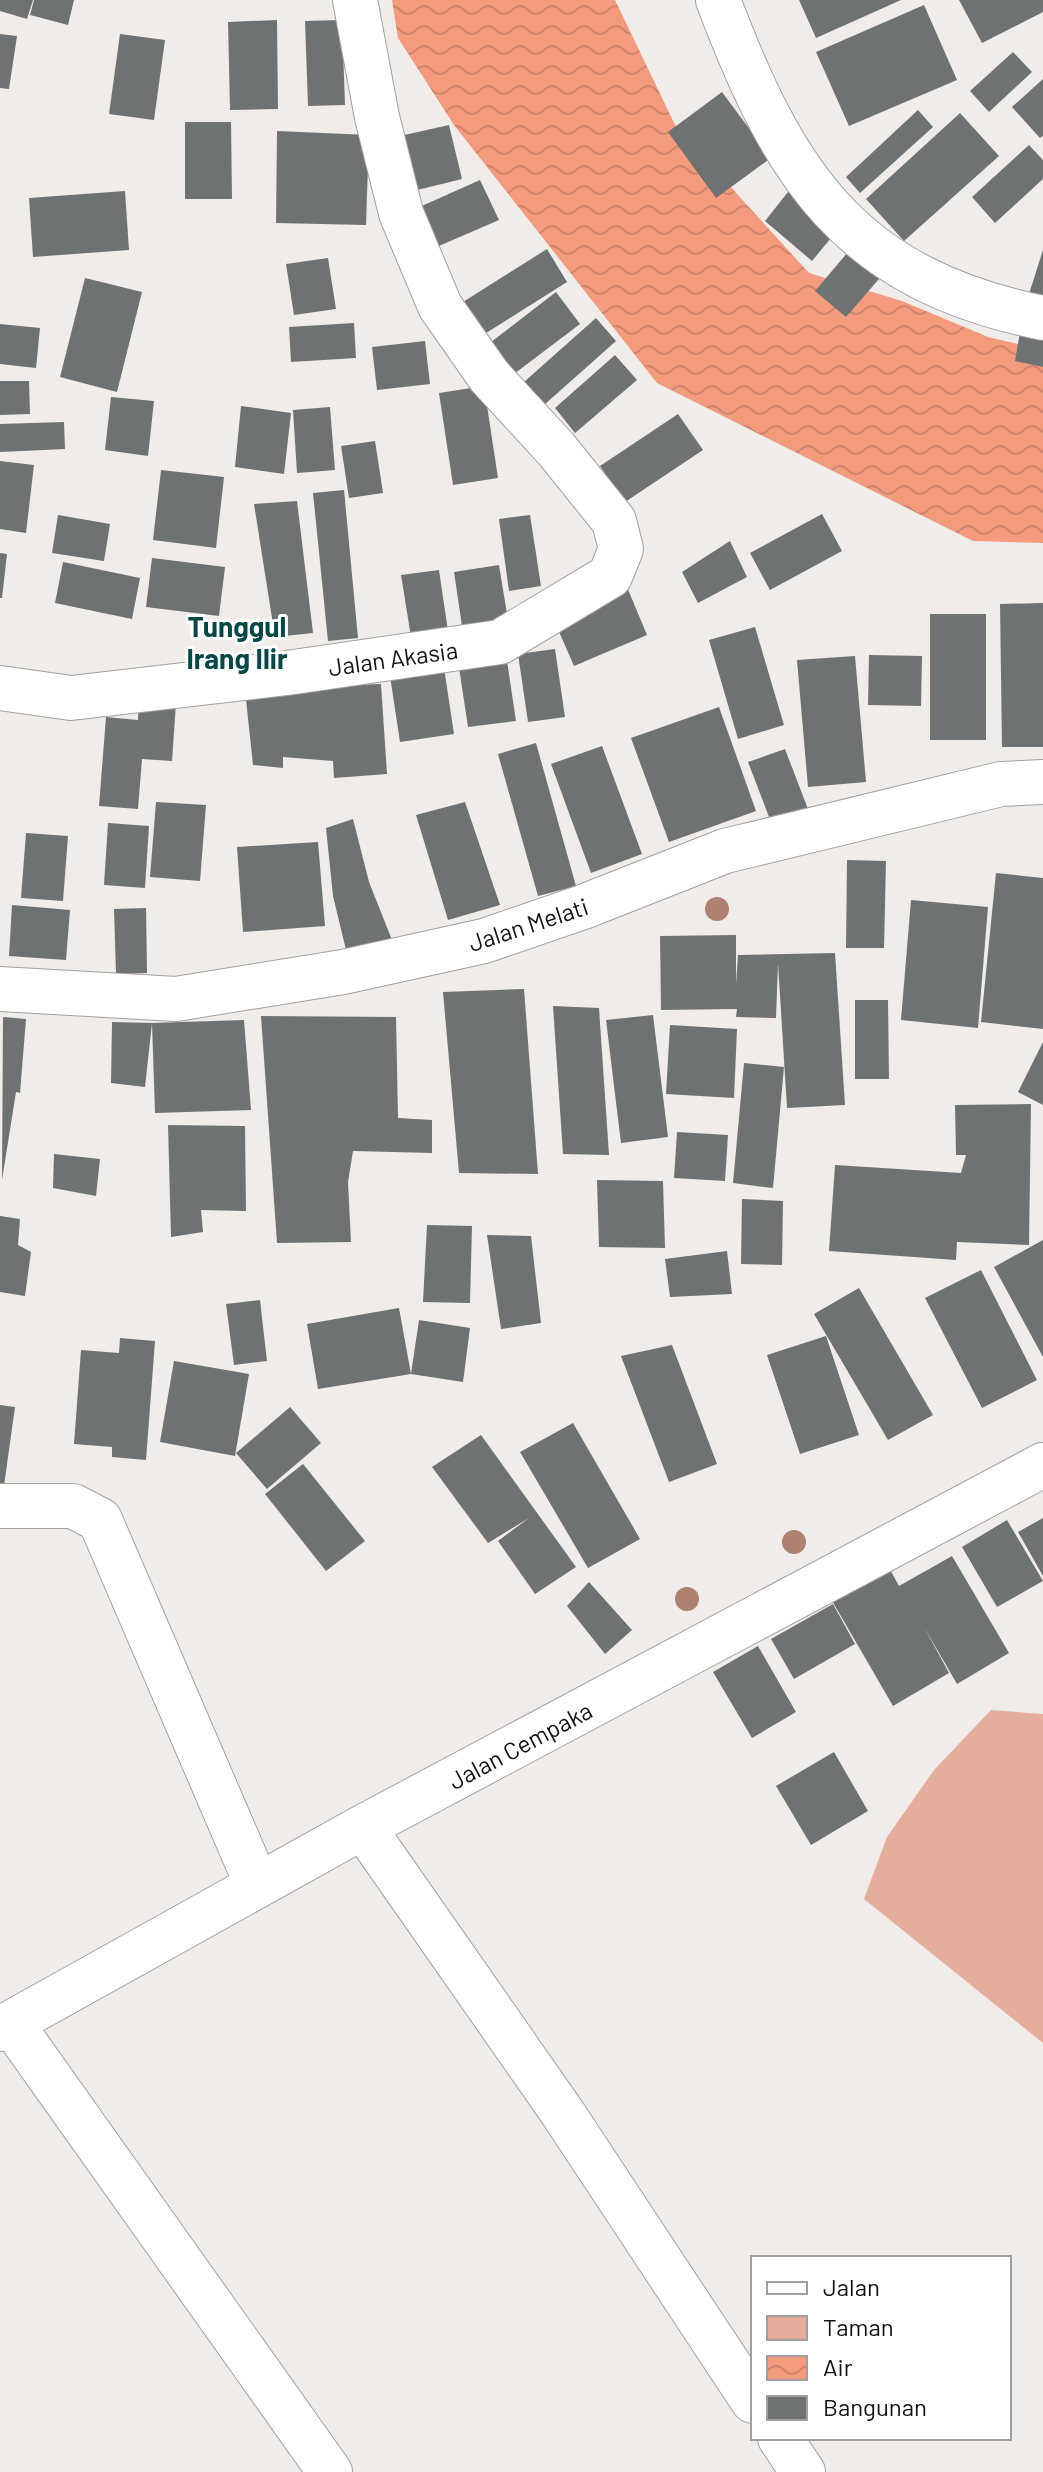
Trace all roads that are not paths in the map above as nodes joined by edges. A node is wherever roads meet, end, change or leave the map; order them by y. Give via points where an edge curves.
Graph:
1 (355, 0) edge
2 (718, 0) edge
3 (1043, 318) edge
4 (0, 688) edge
5 (1043, 782) edge
6 (0, 989) edge
7 (1043, 1465) edge
8 (0, 1506) edge
9 (363, 1827) junction
10 (257, 1885) junction
11 (6, 2026) edge
12 (751, 2398) edge
13 (781, 2440) edge
14 (330, 2472) edge
15 (803, 2472) edge

1 - 4 street, Jalan Akasia via 401,213 440,306 489,376 614,521 621,549 610,576 500,642 71,698
2 - 3 street via 756,96 789,156 834,213 874,250 927,281 999,309
5 - 6 street, Jalan Melati via 1001,784 725,851 484,941 343,972 176,999
7 - 9 street, Jalan Cempaka
8 - 10 street via 73,1506 100,1520
9 - 10 street, Jalan Cempaka
9 - 12 street via 562,2112
10 - 11 street, Jalan Cempaka
11 - 14 street
13 - 15 street

